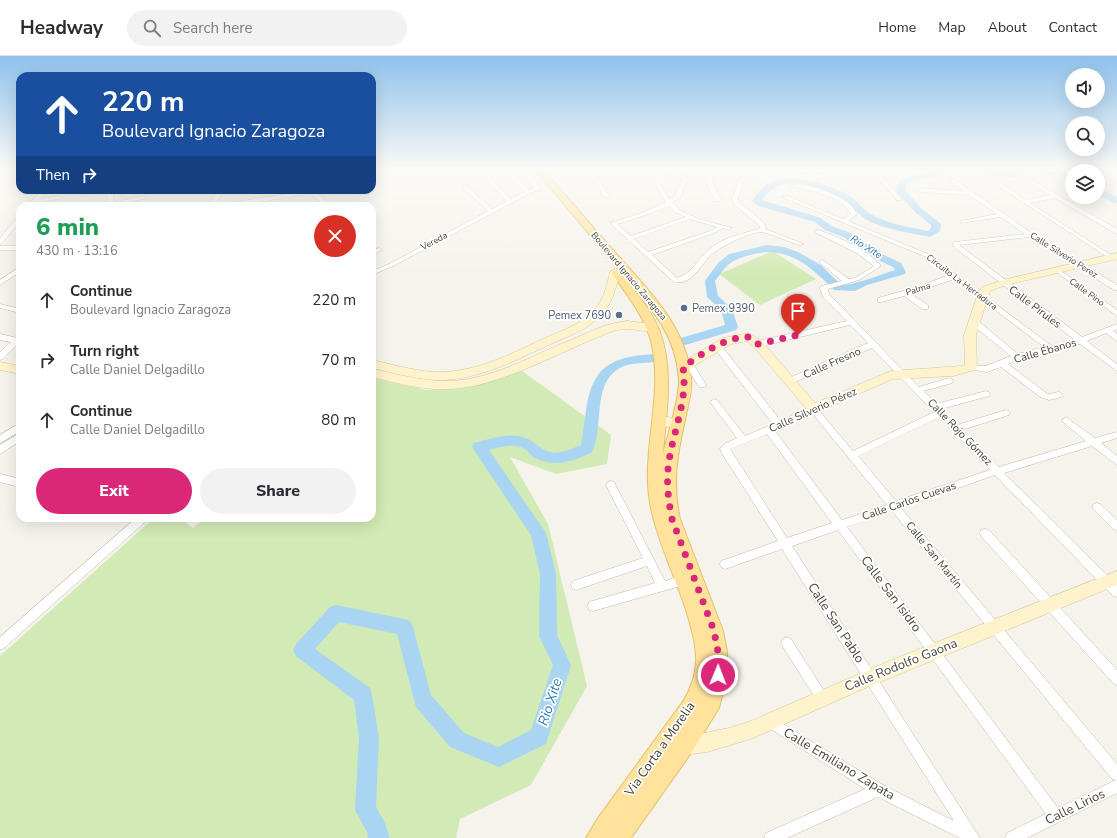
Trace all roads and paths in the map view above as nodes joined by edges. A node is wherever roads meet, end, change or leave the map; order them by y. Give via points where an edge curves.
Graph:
1 (485, 205) edge
2 (501, 205) edge
3 (561, 205) edge
4 (569, 205) edge
5 (661, 205) edge
6 (672, 205) edge
7 (739, 205) edge
8 (806, 205) edge
9 (848, 205) edge
10 (989, 205) edge
11 (1030, 205) edge
12 (1071, 205) edge
13 (491, 211) junction
14 (677, 211) junction
15 (1002, 215) junction
16 (844, 221) junction
17 (963, 222) dead end
18 (16, 224) edge
19 (721, 227) junction
20 (729, 228) dead end
21 (761, 230) junction
22 (818, 232) dead end
23 (1117, 232) edge
24 (1031, 235) junction
25 (630, 238) junction
26 (0, 242) edge
27 (802, 244) dead end
28 (0, 248) edge
29 (16, 248) edge
30 (648, 254) junction
31 (1114, 256) edge
32 (822, 262) dead end
33 (1079, 265) junction
34 (1057, 270) junction
35 (16, 271) edge
36 (376, 271) edge
37 (616, 272) junction
38 (954, 276) junction
39 (844, 282) junction
40 (0, 283) edge
41 (1003, 283) junction
42 (1114, 283) edge
43 (1117, 288) edge
44 (905, 293) junction
45 (982, 296) junction
46 (881, 300) dead end
47 (0, 306) edge
48 (925, 307) dead end
49 (16, 310) edge
50 (1117, 314) edge
51 (852, 322) junction
52 (974, 322) junction
53 (1117, 326) edge
54 (653, 328) junction
55 (1108, 331) junction
56 (0, 337) edge
57 (1117, 338) edge
58 (754, 341) junction
59 (1080, 341) junction
60 (873, 344) junction
61 (716, 346) junction
62 (1050, 348) junction
63 (0, 357) edge
64 (1017, 357) junction
65 (0, 360) edge
66 (16, 363) edge
67 (1003, 364) junction
68 (376, 365) edge
69 (686, 365) junction
70 (0, 366) edge
71 (971, 367) junction
72 (1117, 368) edge
73 (16, 369) edge
74 (902, 373) junction
75 (376, 374) edge
76 (790, 381) junction
77 (949, 381) dead end
78 (702, 385) dead end
79 (918, 390) junction
80 (986, 394) dead end
81 (1059, 395) dead end
82 (714, 402) dead end
83 (813, 409) junction
84 (938, 410) junction
85 (1006, 413) dead end
86 (659, 420) junction
87 (1066, 420) dead end
88 (678, 422) junction
89 (774, 428) junction
90 (16, 429) edge
91 (955, 429) junction
92 (1117, 435) edge
93 (16, 439) edge
94 (0, 440) edge
95 (743, 440) junction
96 (1094, 442) junction
97 (725, 448) joint
98 (0, 450) edge
99 (852, 455) junction
100 (1117, 461) edge
101 (997, 471) junction
102 (0, 478) edge
103 (16, 482) edge
104 (610, 485) dead end
105 (894, 506) junction
106 (1097, 507) dead end
107 (129, 522) edge
108 (138, 522) edge
109 (839, 525) junction
110 (1117, 526) edge
111 (985, 533) dead end
112 (784, 544) junction
113 (649, 561) junction
114 (725, 564) dead end
115 (684, 580) junction
116 (1114, 584) edge
117 (576, 585) dead end
118 (662, 586) junction
119 (1049, 605) junction
120 (593, 606) dead end
121 (994, 627) junction
122 (0, 636) edge
123 (787, 643) dead end
124 (0, 644) edge
125 (934, 652) junction
126 (872, 677) junction
127 (1117, 679) edge
128 (822, 698) junction
129 (770, 722) junction
130 (684, 746) junction
131 (1117, 774) edge
132 (1117, 786) edge
133 (878, 790) junction
134 (1056, 816) junction
135 (973, 837) edge
136 (597, 838) edge
137 (618, 838) edge
138 (771, 838) edge
139 (1012, 838) edge

1 - 13 street
2 - 13 street, Vereda
3 - 37 main road, Boulevard Ignacio Zaragoza
4 - 69 main road, Boulevard Ignacio Zaragoza via 660,311 674,335
5 - 25 street via 613,223
6 - 14 street
7 - 21 street via 761,223 764,227
8 - 16 street, Circuito La Herradura
9 - 16 street via 854,214
10 - 15 street, Calle Silverio Perez
11 - 31 street
12 - 23 street
13 - 36 street, Vereda
14 - 19 street
14 - 25 street via 684,218
15 - 17 street
15 - 24 street, Calle Silverio Perez
16 - 38 street, Circuito La Herradura via 922,252
18 - 26 street
19 - 20 street
19 - 30 street
21 - 27 street
21 - 30 street via 742,235 713,249 691,276 676,281
22 - 39 street, Calle Rojo Gómez via 878,264 862,277
24 - 33 street, Calle Silverio Perez
24 - 41 street, Calle Pirules via 955,244
25 - 30 street
28 - 29 street
31 - 33 street
32 - 39 street
33 - 34 street
33 - 42 street, Calle Silverio Perez
34 - 41 street
34 - 50 street, Calle Pino
35 - 40 street
37 - 54 main road, Boulevard Ignacio Zaragoza
37 - 68 street via 605,304 596,315 569,332 511,358 478,370 442,376
38 - 44 street, Palma
38 - 45 street, Circuito La Herradura
39 - 51 street, Calle Rojo Gómez via 824,288 826,295
41 - 45 street via 986,289
41 - 59 street, Calle Pirules
42 - 43 street, Calle Silverio Perez
44 - 46 street, Palma
44 - 48 street
45 - 52 street
45 - 62 street, Circuito La Herradura
47 - 49 street
51 - 58 street
51 - 60 street, Calle Rojo Gómez
52 - 64 street
52 - 71 street via 970,335
53 - 55 street, Calle Ébanos
54 - 75 street via 632,325 614,327 510,369 462,384 444,386
54 - 86 main road, Boulevard Ignacio Zaragoza via 660,366
55 - 57 street
55 - 59 street, Calle Ébanos
56 - 63 street via 16,341
58 - 61 street via 733,339
58 - 76 street, Calle San Martín
59 - 62 street, Calle Ébanos
59 - 72 street, Calle Pirules
60 - 74 street, Calle Rojo Gómez
60 - 76 street, Calle Fresno
61 - 69 street
61 - 89 street, Calle San Isidro
62 - 64 street, Calle Ébanos
64 - 67 street, Calle Ébanos
65 - 66 street
67 - 71 street, Calle Ébanos via 987,369
67 - 81 street via 1042,395
69 - 78 street
69 - 88 main road, Boulevard Ignacio Zaragoza
70 - 73 street
71 - 74 street, Calle Silverio Pérez via 958,371
74 - 79 street, Calle Rojo Gómez
74 - 83 street, Calle Silverio Pérez
76 - 83 street, Calle San Martín
77 - 79 street
79 - 84 street, Calle Rojo Gómez
80 - 84 street
82 - 95 street
83 - 89 street, Calle Silverio Pérez
83 - 99 street, Calle San Martín
84 - 91 street, Calle Rojo Gómez
84 - 99 street
85 - 91 street
86 - 88 street
86 - 115 main road, Via Corta a Morelia via 657,500
87 - 96 street
88 - 130 main road, Via Corta a Morelia via 669,460 668,500 672,519 714,631 718,652 718,675 712,701
89 - 95 street, Calle Silverio Pérez
89 - 109 street, Calle San Isidro
90 - 94 street
91 - 101 street, Calle Rojo Gómez
92 - 96 street, Calle Carlos Cuevas
93 - 98 street
95 - 97 street, Calle Silverio Pérez
96 - 100 street
96 - 101 street, Calle Carlos Cuevas
97 - 112 street, Calle San Pablo
99 - 105 street, Calle San Martín
101 - 105 street, Calle Carlos Cuevas
101 - 116 street, Calle Rojo Gómez
102 - 103 street
104 - 113 street
105 - 109 street, Calle Carlos Cuevas
105 - 121 street, Calle San Martín
106 - 110 street
107 - 122 street
108 - 124 street
109 - 112 street, Calle Carlos Cuevas
109 - 125 street, Calle San Isidro
111 - 119 street
112 - 114 street, Calle Carlos Cuevas
112 - 126 street, Calle San Pablo
113 - 117 street
113 - 118 street
115 - 118 street
115 - 136 main road, Via Corta a Morelia via 706,652 704,672 696,699
116 - 119 street, Calle Rodolfo Gaona
118 - 120 street
119 - 121 street, Calle Rodolfo Gaona
119 - 127 street
121 - 125 street, Calle Rodolfo Gaona
121 - 131 street, Calle San Martín
123 - 128 street
125 - 126 street, Calle Rodolfo Gaona
125 - 134 street, Calle San Isidro
126 - 128 street, Calle Rodolfo Gaona
126 - 135 street, Calle San Pablo
128 - 129 street, Calle Rodolfo Gaona
129 - 130 street, Calle Rodolfo Gaona via 724,739
129 - 133 street, Calle Emiliano Zapata
130 - 137 main road, Via Corta a Morelia
132 - 134 street, Calle Lirios
133 - 135 street, Calle Emiliano Zapata
133 - 138 street
134 - 139 street, Calle Lirios

